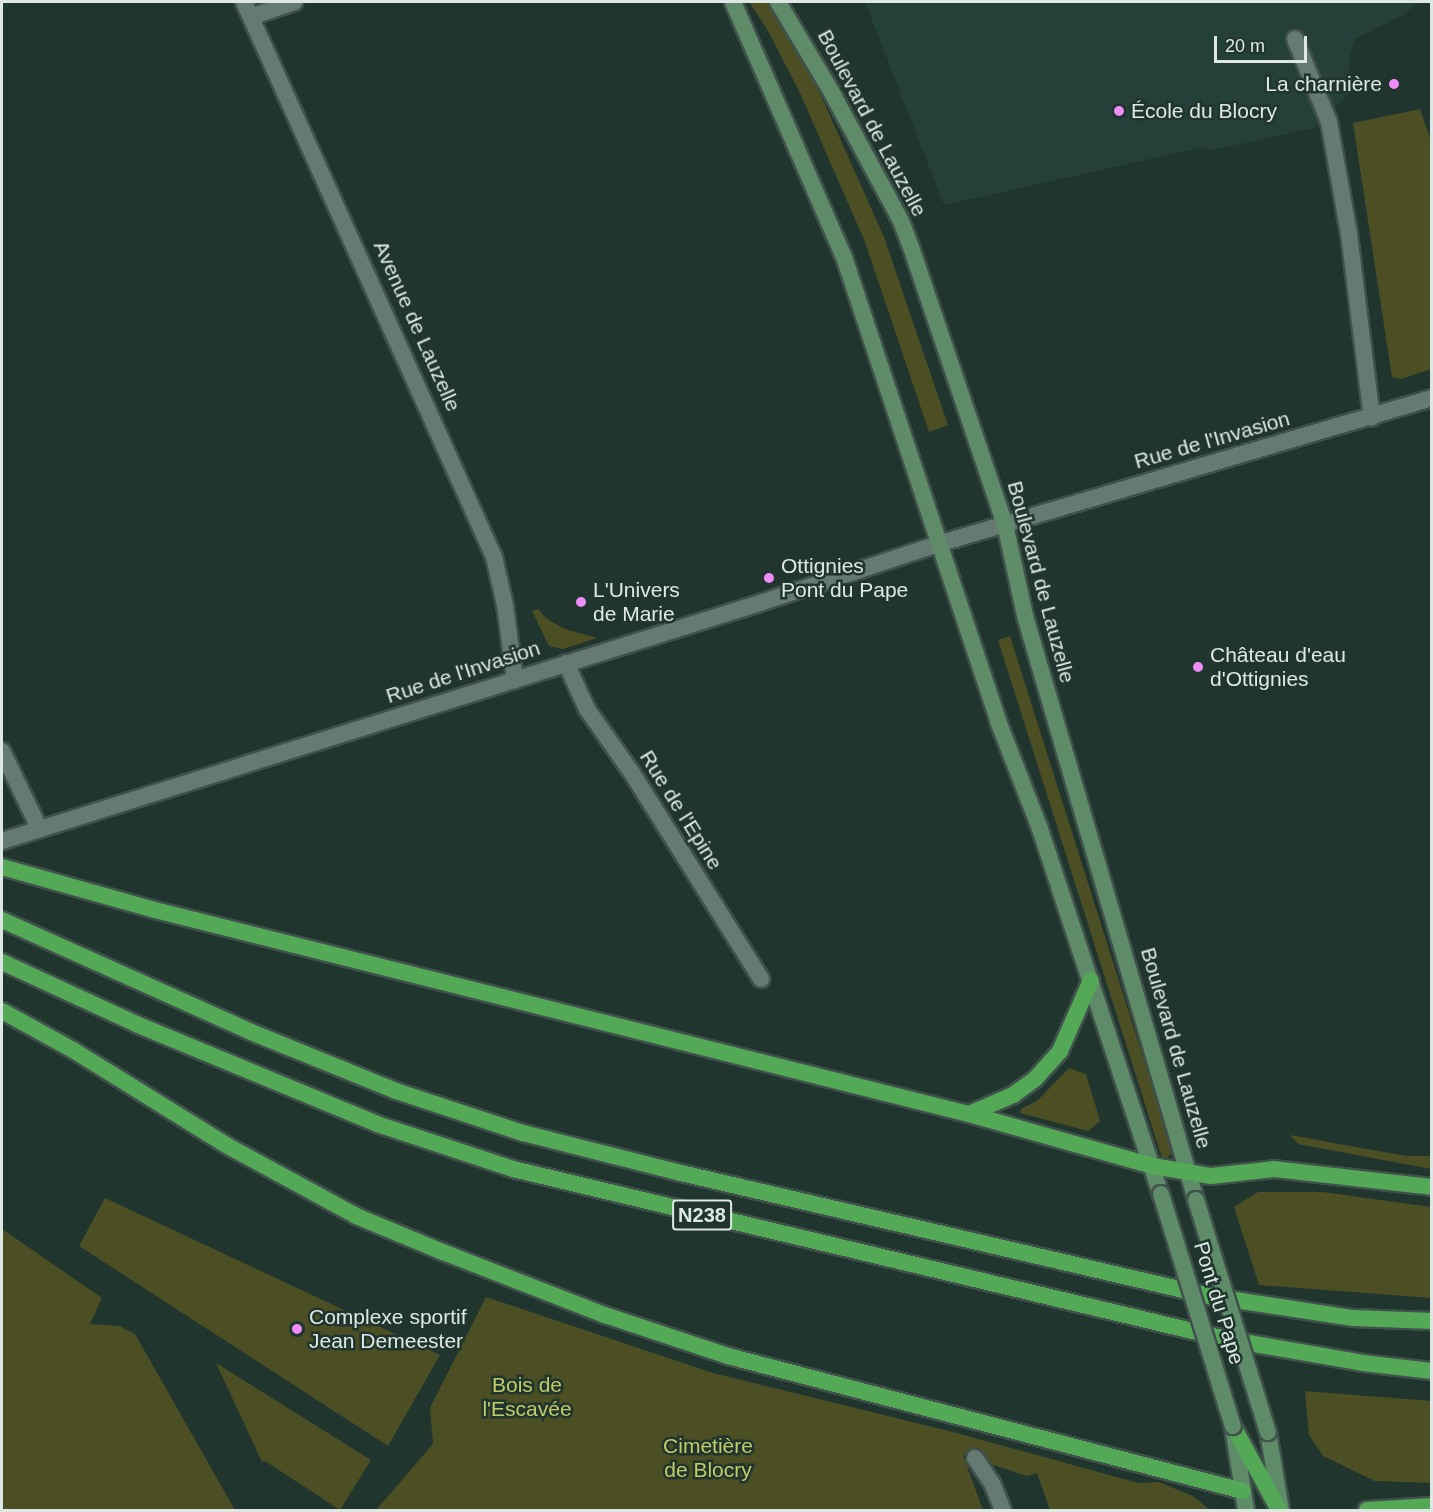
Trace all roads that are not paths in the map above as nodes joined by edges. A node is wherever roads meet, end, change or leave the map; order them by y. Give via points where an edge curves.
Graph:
1 (244, 2) edge
2 (294, 2) edge
3 (733, 2) edge
4 (778, 2) edge
5 (251, 17) junction
6 (1295, 39) dead end
7 (1431, 398) edge
8 (1372, 418) junction
9 (1005, 524) junction
10 (938, 544) junction
11 (566, 663) junction
12 (515, 680) junction
13 (2, 751) edge
14 (39, 828) junction
15 (2, 841) edge
16 (2, 867) edge
17 (2, 920) edge
18 (2, 962) edge
19 (761, 979) dead end
20 (1091, 980) junction
21 (2, 1011) edge
22 (969, 1114) junction
23 (1153, 1166) junction
24 (1189, 1171) junction
25 (1431, 1187) edge
26 (1196, 1200) joint
27 (1431, 1321) edge
28 (1431, 1371) edge
29 (1233, 1426) junction
30 (975, 1458) dead end
31 (1243, 1491) junction
32 (1431, 1506) edge
33 (1003, 1510) edge
34 (1246, 1510) edge
35 (1280, 1510) edge
36 (1367, 1510) edge

1 - 5 street, Avenue de Lauzelle
2 - 5 street
3 - 10 main road via 845,260
4 - 9 main road, Boulevard de Lauzelle via 901,221
5 - 12 street, Avenue de Lauzelle via 494,557
6 - 8 street via 1329,122 1349,234
7 - 8 street, Rue de l'Invasion
8 - 9 street, Rue de l'Invasion
9 - 10 street, Rue de l'Invasion
9 - 24 main road, Boulevard de Lauzelle via 1025,616
10 - 11 street, Rue de l'Invasion
10 - 20 main road
11 - 12 street, Rue de l'Invasion
11 - 19 street, Rue de l'Epine via 587,709 632,773
12 - 14 street, Rue de l'Invasion
13 - 14 street
14 - 15 street, Rue de l'Invasion
16 - 22 highway via 162,912
17 - 27 highway, N238 via 396,1091 523,1132 681,1173 1209,1296 1353,1318
18 - 28 highway, N238 via 136,1024 366,1119 513,1169 1226,1339
20 - 22 highway via 1060,1051 1041,1072 1013,1095
20 - 23 main road
21 - 31 highway via 226,1145 336,1205 442,1252 605,1315 728,1356
22 - 23 highway
23 - 24 highway
23 - 29 main road, Pont du Pape, bridge
24 - 25 highway via 1211,1176 1274,1169
24 - 26 main road, Boulevard de Lauzelle
26 - 35 main road, Pont du Pape, bridge via 1268,1432
29 - 31 main road, Pont du Pape
29 - 35 highway
30 - 33 street via 993,1483
31 - 34 main road, Pont du Pape
32 - 36 highway

